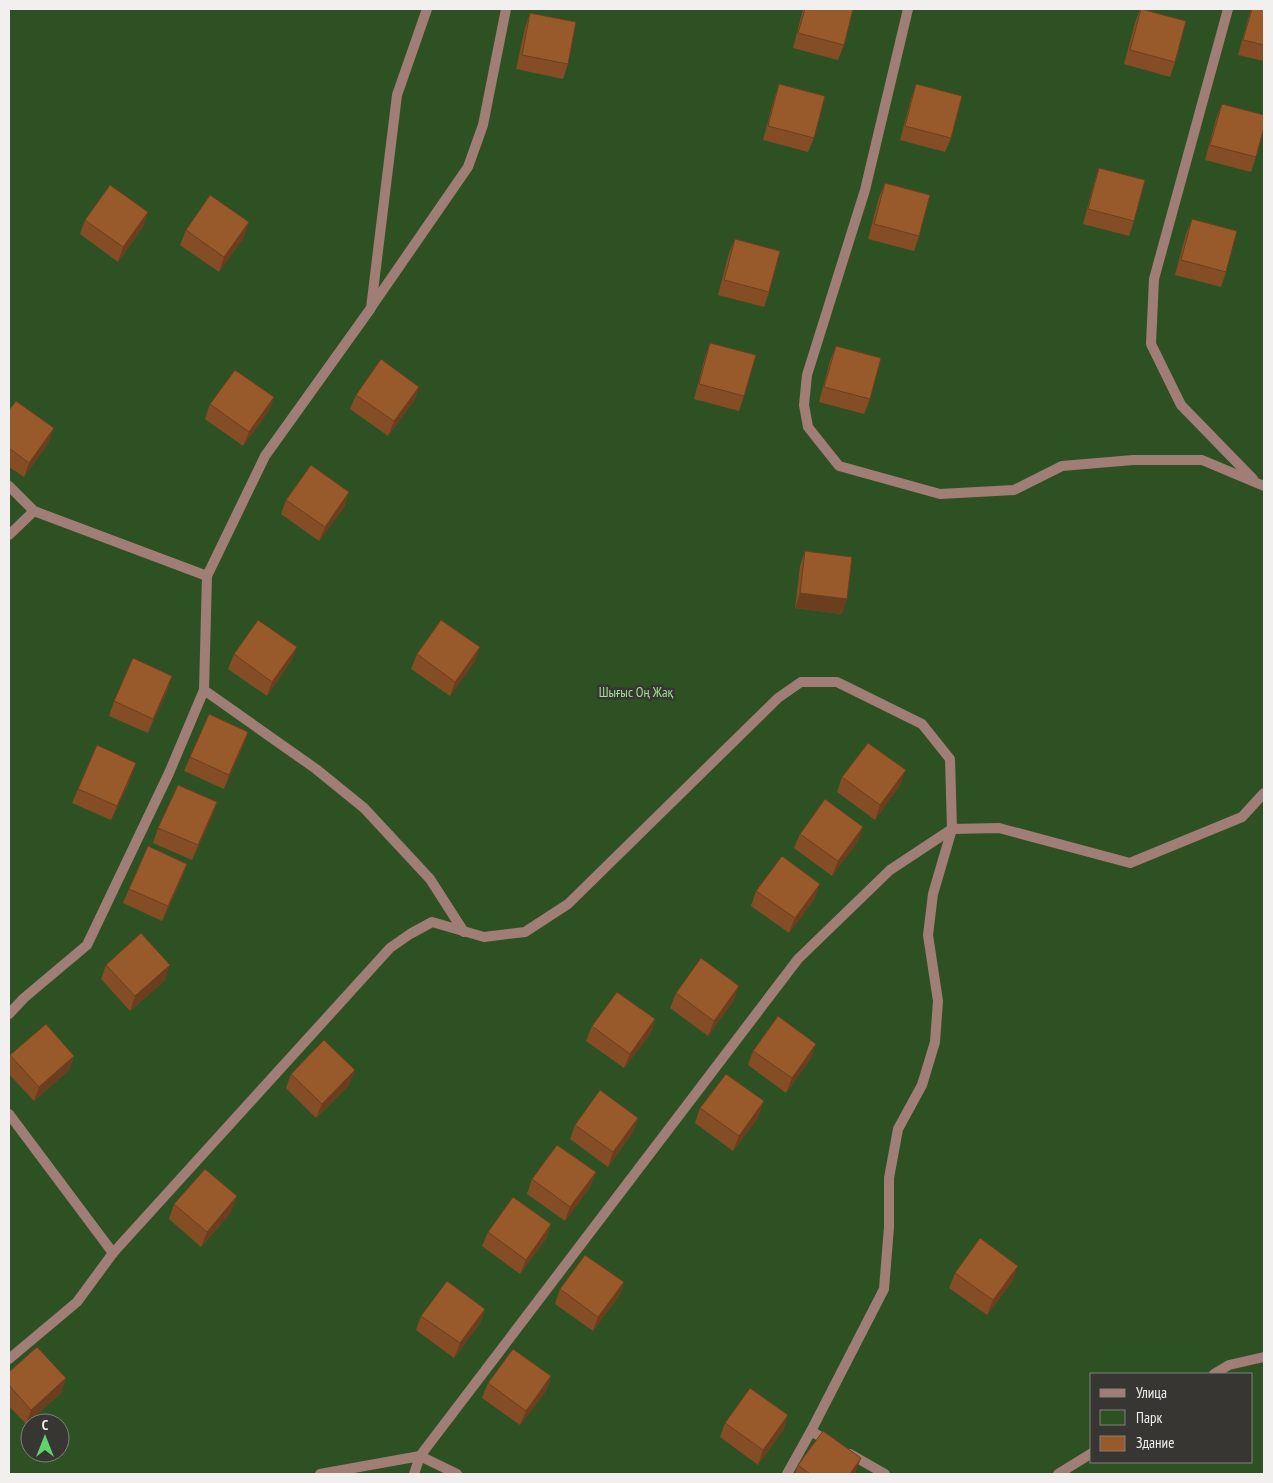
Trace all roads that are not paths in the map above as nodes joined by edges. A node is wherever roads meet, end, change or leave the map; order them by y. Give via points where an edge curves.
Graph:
1 (427, 9) edge
2 (506, 9) edge
3 (908, 9) edge
4 (1228, 9) edge
5 (371, 308) junction
6 (1260, 484) edge
7 (9, 486) edge
8 (34, 511) junction
9 (9, 535) edge
10 (207, 576) junction
11 (204, 690) junction
12 (1264, 794) edge
13 (952, 829) junction
14 (464, 932) junction
15 (9, 1014) edge
16 (9, 1114) edge
17 (113, 1252) junction
18 (1264, 1357) edge
19 (9, 1359) edge
20 (1216, 1373) edge
21 (811, 1430) junction
22 (1090, 1454) edge
23 (420, 1456) junction
24 (320, 1474) edge
25 (414, 1474) edge
26 (457, 1474) edge
27 (786, 1474) edge
28 (885, 1474) edge
29 (1058, 1474) edge

1 - 5 street via 397,96
2 - 5 street via 483,125 468,167
3 - 6 street via 865,190 807,375 804,405 808,427 839,466 940,494 1014,490 1062,466 1133,460 1202,460
4 - 6 street via 1154,279 1151,344 1181,405
5 - 10 street via 265,456
7 - 8 street
8 - 9 street
8 - 10 street
10 - 11 street
11 - 14 street via 316,769 364,808 430,879
11 - 15 street via 170,773 87,945
12 - 13 street via 1242,817 1130,863 999,828
13 - 14 street via 950,759 922,724 837,682 801,682 778,698 568,904 525,932 484,937
13 - 21 street via 933,894 928,935 938,1001 935,1042 922,1085 898,1129 889,1178 884,1289
13 - 23 street via 890,870 798,959
14 - 17 street via 432,922 390,948
16 - 17 street
17 - 19 street via 76,1302
18 - 20 street via 1229,1365
21 - 27 street
21 - 28 street
22 - 29 street
23 - 24 street
23 - 25 street
23 - 26 street

